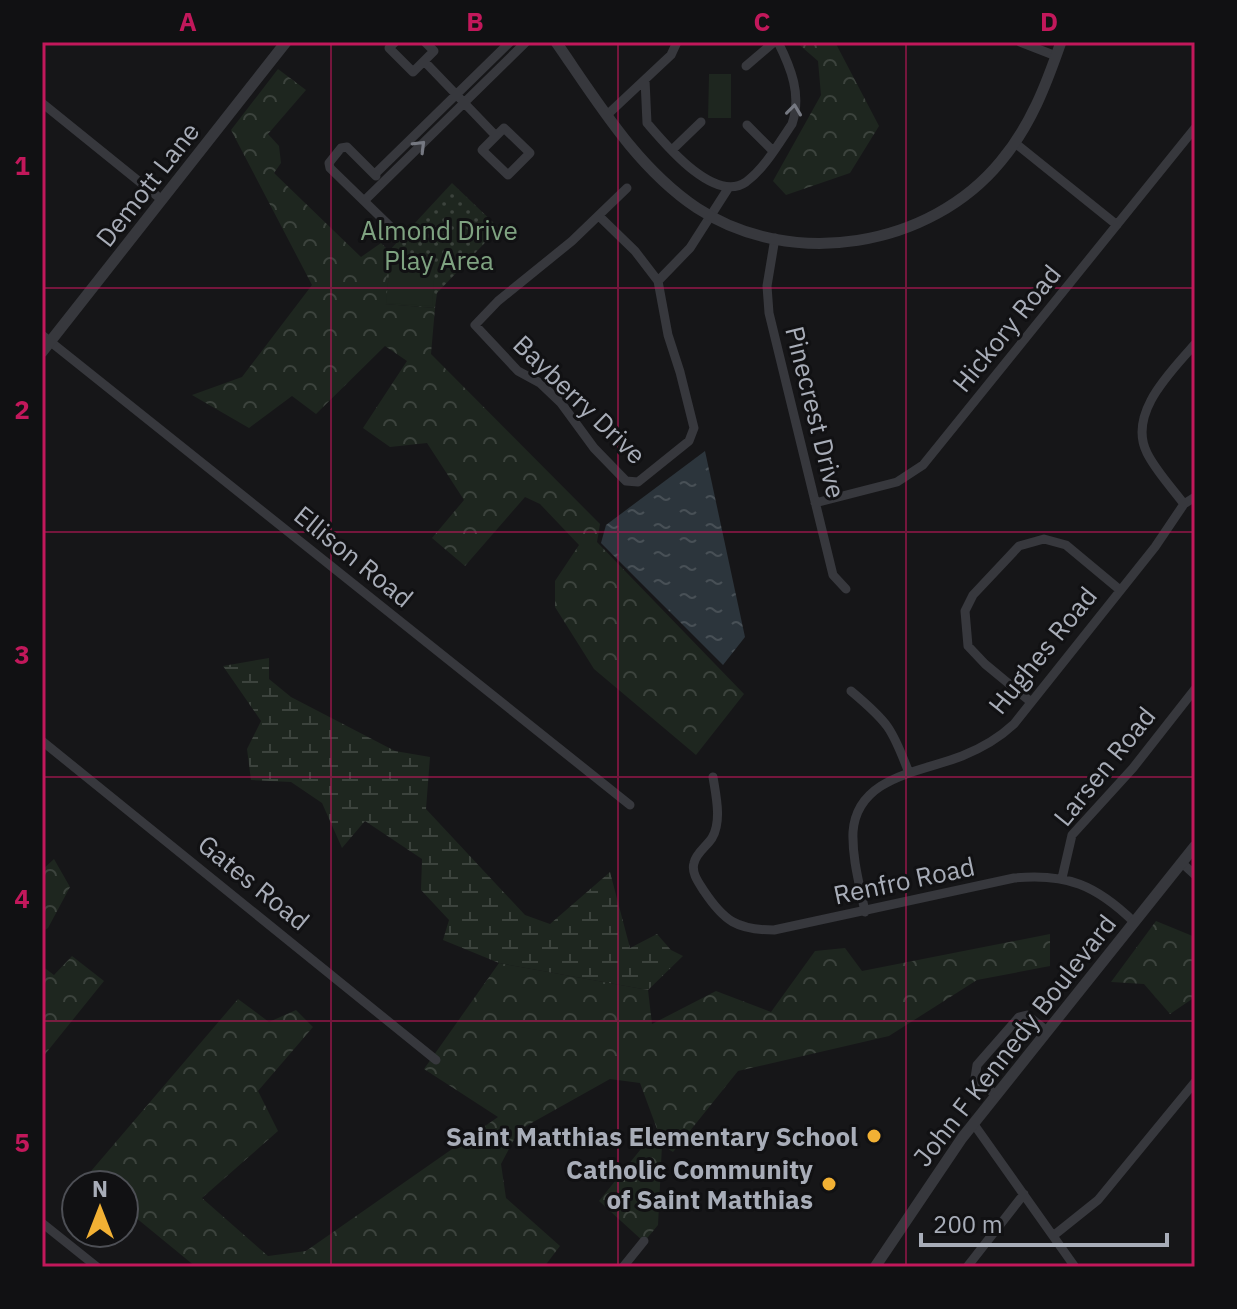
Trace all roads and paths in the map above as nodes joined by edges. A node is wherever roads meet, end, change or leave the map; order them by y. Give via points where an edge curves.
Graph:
1 (395, 42) edge
2 (425, 42) edge
3 (510, 42) edge
4 (526, 42) edge
5 (556, 42) edge
6 (677, 42) edge
7 (776, 42) edge
8 (1020, 42) edge
9 (1061, 42) edge
10 (279, 45) edge
11 (1056, 56) junction
12 (424, 61) junction
13 (746, 66) dead end
14 (645, 80) junction
15 (460, 99) junction
16 (42, 103) edge
17 (607, 115) junction
18 (701, 122) dead end
19 (747, 125) dead end
20 (1195, 128) edge
21 (496, 136) junction
22 (1015, 143) junction
23 (672, 150) junction
24 (773, 151) junction
25 (375, 174) junction
26 (383, 183) junction
27 (729, 187) junction
28 (627, 188) dead end
29 (162, 200) junction
30 (364, 201) junction
31 (711, 215) junction
32 (599, 216) junction
33 (1117, 225) junction
34 (399, 235) dead end
35 (775, 238) junction
36 (658, 281) junction
37 (46, 339) edge
38 (1195, 344) edge
39 (42, 352) edge
40 (1195, 497) edge
41 (815, 503) junction
42 (1184, 504) junction
43 (846, 589) dead end
44 (1120, 590) junction
45 (1195, 689) edge
46 (851, 691) dead end
47 (1031, 702) junction
48 (42, 741) edge
49 (909, 773) junction
50 (713, 777) dead end
51 (630, 805) dead end
52 (1195, 846) edge
53 (1182, 863) junction
54 (1195, 875) edge
55 (1062, 878) junction
56 (865, 912) junction
57 (1134, 922) junction
58 (1047, 1031) junction
59 (436, 1060) dead end
60 (1195, 1082) edge
61 (996, 1095) junction
62 (973, 1123) junction
63 (1024, 1194) junction
64 (42, 1223) edge
65 (1053, 1236) junction
66 (644, 1241) dead end
67 (97, 1267) edge
68 (623, 1267) edge
69 (875, 1267) edge
70 (967, 1267) edge
71 (1075, 1267) edge

1 - 12 street via 389,48 413,72
2 - 12 street via 434,51
3 - 15 street
4 - 15 street
5 - 17 street
6 - 14 street via 675,51
7 - 13 street
24 -> 7 street via 796,109 794,76
8 - 11 street
9 - 11 street
10 - 29 street, Demott Lane
11 - 22 street via 1036,109
12 - 15 street
14 - 17 street
14 - 23 street via 645,121
15 - 21 street
15 - 25 street
26 -> 15 street
16 - 29 street
17 - 31 street via 654,174
18 - 23 street
19 - 24 street
20 - 33 street, Hickory Road
21 - 21 street via 482,150 508,175 530,153 504,128
22 - 33 street
22 - 35 street via 966,195 896,231 845,243
23 - 27 street via 699,176
24 - 27 street via 749,179
25 - 26 street
25 - 30 street via 347,147 330,159 330,168
26 - 30 street
27 - 31 street
28 - 32 street
29 - 37 street, Demott Lane
30 - 34 street
31 - 35 street
31 - 36 street via 690,248
32 - 36 street, Bayberry Drive
32 - 36 street, Bayberry Drive via 475,325 518,371 561,403 594,448 631,483 689,441 694,428
33 - 41 street, Hickory Road via 923,465 897,482
35 - 41 street, Pinecrest Drive via 767,286 769,313
37 - 39 street, Demott Lane
37 - 51 street, Ellison Road
38 - 42 street via 1151,397 1145,417 1148,455
40 - 42 street, Hughes Road
41 - 43 street, Pinecrest Drive via 833,575
42 - 44 street, Hughes Road
44 - 47 street, Hughes Road
44 - 47 street via 1066,545 1044,539 1019,546 973,595 965,611 968,646
45 - 55 street, Larsen Road via 1072,835
46 - 49 street via 892,731
47 - 49 street, Hughes Road via 997,739
48 - 59 street, Gates Road
49 - 56 street, Hughes Road via 875,790 857,816 853,833
50 - 56 street, Renfro Road via 715,831 694,860 695,875 723,917 755,930 774,930
52 - 53 street, John F Kennedy Boulevard
53 - 54 street
53 - 57 street, John F Kennedy Boulevard
55 - 56 street, Renfro Road via 1014,878
55 - 57 street, Renfro Road via 1095,890
57 - 58 street, John F Kennedy Boulevard
58 - 61 street, John F Kennedy Boulevard
58 - 61 street via 1027,1015 1019,1017 977,1065 975,1078
60 - 65 street via 1098,1200
61 - 62 street, John F Kennedy Boulevard
62 - 63 street
62 - 69 street, John F Kennedy Boulevard
63 - 65 street
63 - 70 street
64 - 67 street
65 - 71 street
66 - 68 street

